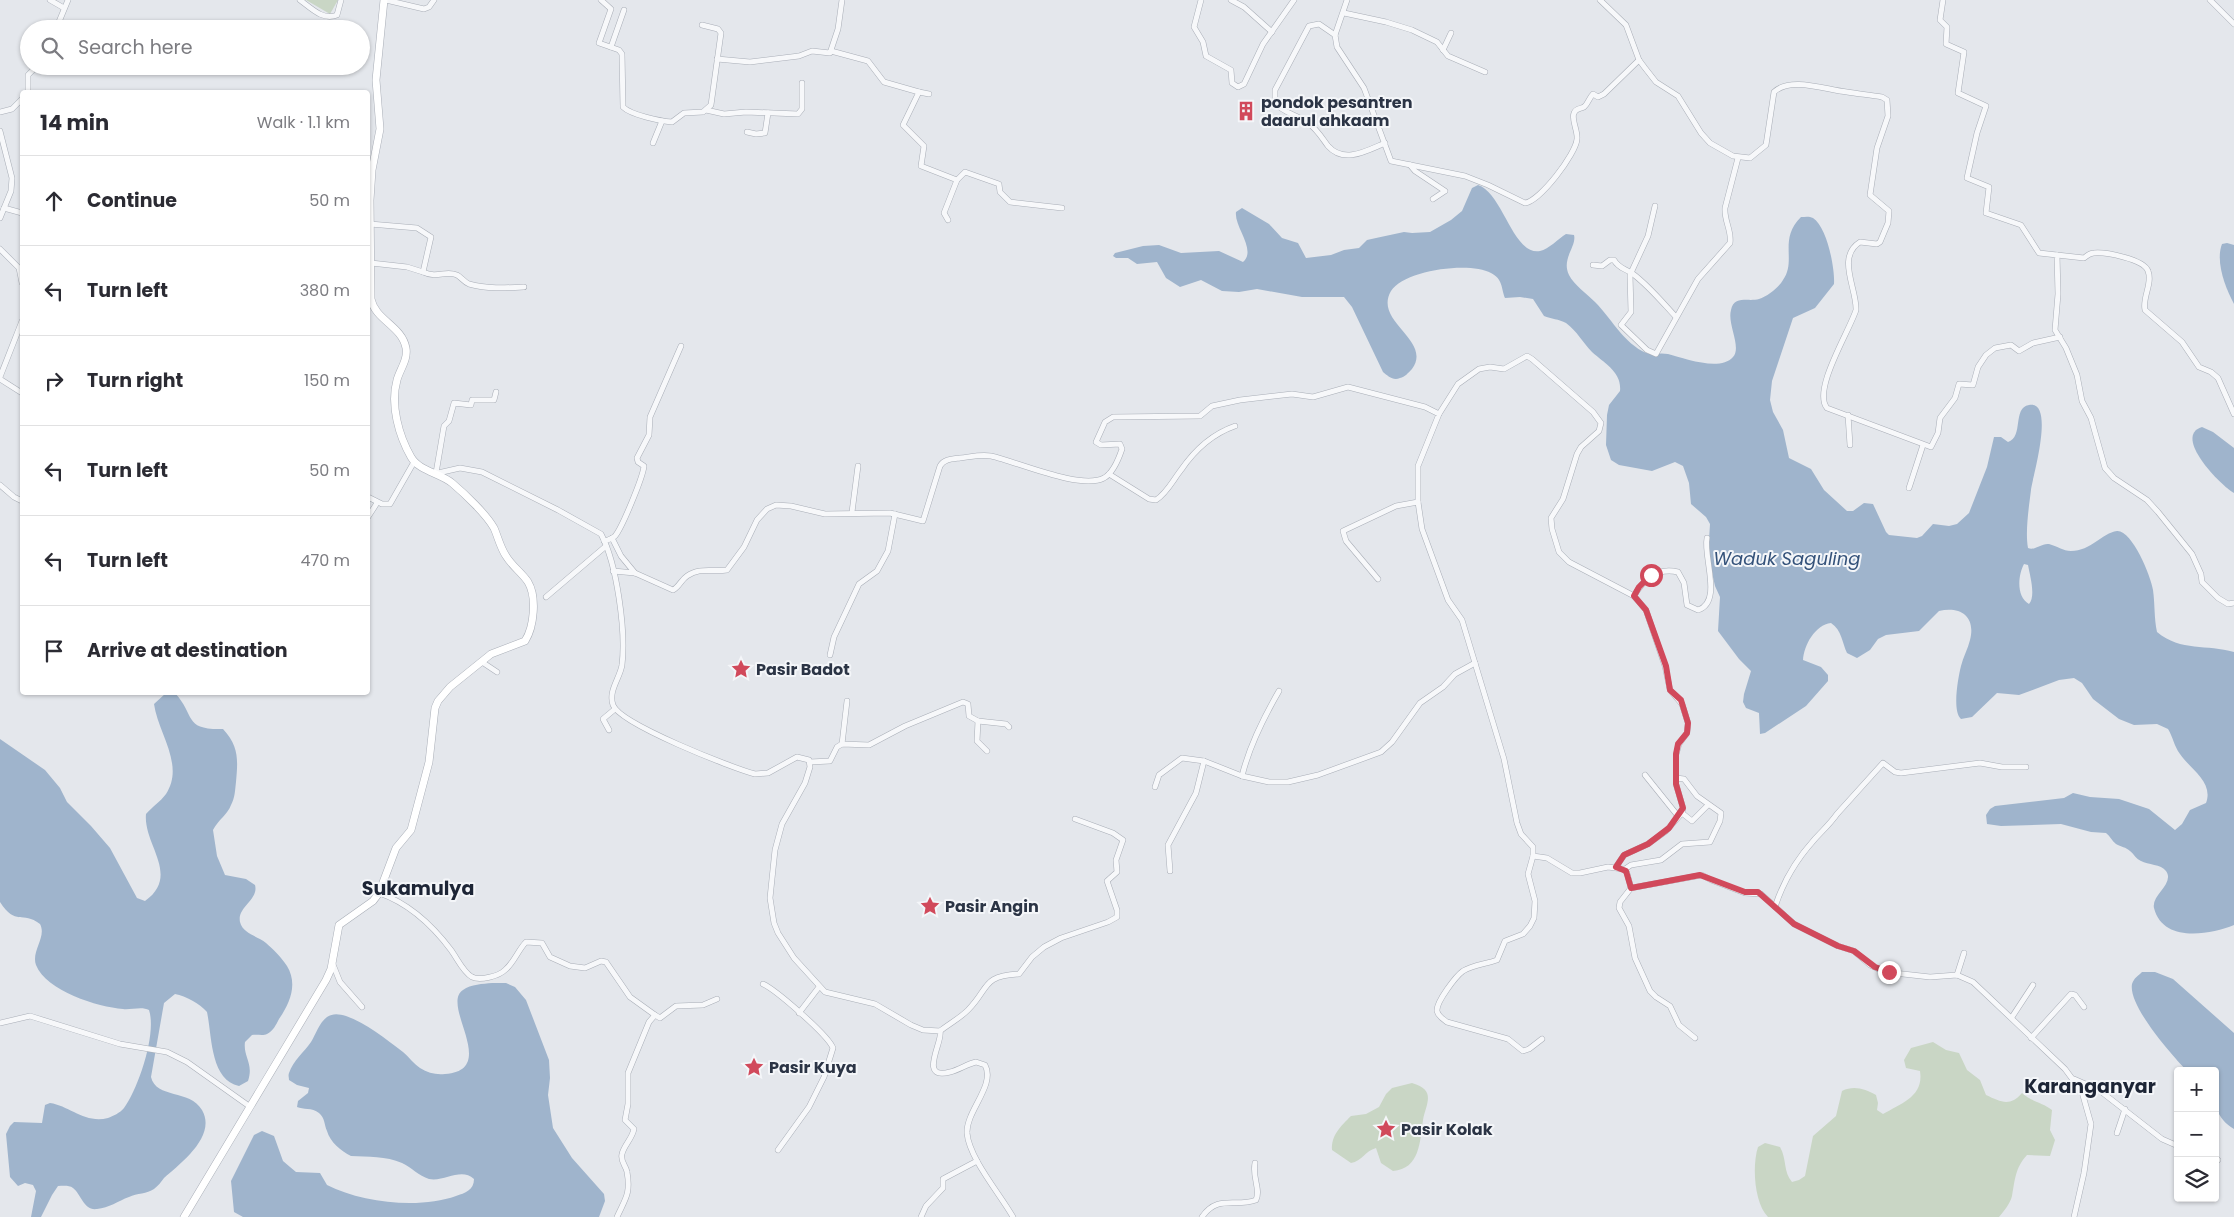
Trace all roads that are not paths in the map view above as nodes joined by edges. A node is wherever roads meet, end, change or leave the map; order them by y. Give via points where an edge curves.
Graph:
1 (50, 0) edge
2 (68, 0) edge
3 (300, 0) edge
4 (341, 0) edge
5 (385, 0) edge
6 (434, 0) edge
7 (601, 0) edge
8 (842, 0) edge
9 (1201, 0) edge
10 (1231, 0) edge
11 (1294, 0) edge
12 (1347, 0) edge
13 (1600, 0) edge
14 (1943, 0) edge
15 (2210, 0) edge
16 (64, 8) junction
17 (624, 10) dead end
18 (1344, 13) junction
19 (59, 20) edge
20 (2234, 24) edge
21 (702, 25) dead end
22 (1272, 32) junction
23 (1451, 33) dead end
24 (1335, 35) junction
25 (611, 48) junction
26 (1443, 50) junction
27 (831, 51) junction
28 (717, 59) junction
29 (1639, 60) junction
30 (1485, 72) dead end
31 (29, 75) edge
32 (802, 83) dead end
33 (28, 90) edge
34 (919, 92) junction
35 (929, 94) dead end
36 (20, 101) edge
37 (706, 110) junction
38 (0, 112) edge
39 (768, 113) junction
40 (662, 121) junction
41 (0, 131) edge
42 (747, 132) dead end
43 (653, 143) dead end
44 (1385, 144) junction
45 (1738, 158) junction
46 (1410, 165) junction
47 (957, 180) junction
48 (1433, 199) dead end
49 (1655, 206) dead end
50 (4, 208) junction
51 (1062, 208) dead end
52 (20, 212) edge
53 (0, 218) edge
54 (948, 220) dead end
55 (370, 224) joint
56 (370, 248) edge
57 (0, 249) edge
58 (2056, 255) junction
59 (371, 263) junction
60 (1593, 265) dead end
61 (370, 268) edge
62 (423, 272) junction
63 (20, 273) edge
64 (1631, 273) junction
65 (370, 283) edge
66 (524, 287) dead end
67 (1676, 317) junction
68 (20, 326) edge
69 (2060, 337) junction
70 (681, 346) dead end
71 (0, 378) edge
72 (20, 392) edge
73 (496, 392) dead end
74 (1439, 414) junction
75 (2234, 414) edge
76 (1848, 415) junction
77 (1235, 426) dead end
78 (1850, 445) dead end
79 (1923, 446) junction
80 (414, 462) junction
81 (858, 466) dead end
82 (437, 473) junction
83 (1110, 474) junction
84 (0, 485) edge
85 (1909, 488) dead end
86 (370, 498) edge
87 (20, 500) edge
88 (377, 502) junction
89 (1418, 502) junction
90 (852, 512) junction
91 (370, 513) edge
92 (895, 514) junction
93 (612, 538) junction
94 (1707, 538) dead end
95 (605, 544) junction
96 (613, 571) junction
97 (635, 573) junction
98 (1378, 579) dead end
99 (1634, 596) junction
100 (546, 597) dead end
101 (2234, 603) edge
102 (830, 655) dead end
103 (482, 662) junction
104 (1475, 663) junction
105 (497, 672) dead end
106 (1279, 691) dead end
107 (847, 701) dead end
108 (615, 709) junction
109 (978, 721) junction
110 (1009, 728) dead end
111 (609, 730) dead end
112 (842, 744) junction
113 (988, 751) dead end
114 (810, 762) junction
115 (1204, 762) junction
116 (2026, 767) dead end
117 (1645, 775) dead end
118 (1242, 776) junction
119 (1676, 778) junction
120 (1155, 787) dead end
121 (1708, 805) junction
122 (1680, 815) junction
123 (1074, 819) dead end
124 (1533, 856) junction
125 (1616, 867) junction
126 (1625, 870) junction
127 (1170, 871) dead end
128 (1631, 888) junction
129 (379, 892) junction
130 (1775, 907) junction
131 (1964, 954) dead end
132 (332, 960) junction
133 (1957, 975) junction
134 (763, 984) dead end
135 (2033, 985) dead end
136 (819, 987) junction
137 (717, 999) dead end
138 (362, 1007) dead end
139 (2084, 1007) dead end
140 (799, 1012) junction
141 (654, 1015) junction
142 (2012, 1018) junction
143 (0, 1023) edge
144 (940, 1031) junction
145 (1695, 1038) dead end
146 (2031, 1038) junction
147 (1542, 1039) dead end
148 (2074, 1079) junction
149 (249, 1106) junction
150 (2125, 1109) junction
151 (2117, 1133) dead end
152 (2174, 1144) edge
153 (778, 1150) dead end
154 (977, 1161) junction
155 (1255, 1163) dead end
156 (184, 1217) edge
157 (617, 1217) edge
158 (921, 1217) edge
159 (1013, 1217) edge
160 (1202, 1217) edge
161 (2074, 1217) edge

1 - 16 street
2 - 16 street
3 - 4 street via 317,12 332,17 337,15
5 - 6 street via 424,9
5 - 55 main road via 376,80 380,129 372,170
7 - 25 street via 610,8 599,43
8 - 27 street
9 - 22 street via 1195,29 1202,39 1206,56 1231,70 1232,83 1236,86 1244,84 1257,54
10 - 22 street via 1244,6
11 - 22 street
12 - 18 street
13 - 29 street via 1626,25
14 - 58 street via 1940,20 1947,27 1946,44 1964,52 1958,93 1986,106 1967,178 1989,187 1986,214 2022,225 2039,253
15 - 20 street
16 - 19 street
17 - 25 street
18 - 24 street
18 - 26 street via 1412,30 1436,41
21 - 28 street via 721,31
23 - 26 street
24 - 44 street via 1337,47 1364,88
24 - 44 street via 1319,24 1310,26 1275,90 1275,103 1310,124 1340,155 1355,154
25 - 40 street via 622,54 624,109
26 - 30 street via 1448,56
27 - 28 street via 812,51 750,62
27 - 34 street via 868,61 884,82
28 - 37 street via 713,101
29 - 45 street via 1656,82 1678,96 1710,144
29 - 46 street via 1604,94 1598,97 1593,94 1586,105 1576,110 1578,136 1574,150 1565,165 1529,202 1465,176
31 - 33 street
32 - 39 street via 800,113
34 - 35 street
34 - 47 street via 903,125 924,146 921,166
36 - 38 street via 12,109
37 - 39 street via 724,114
37 - 40 street via 684,113 672,122
39 - 42 street via 765,133
40 - 43 street
41 - 50 street via 12,178
44 - 46 street via 1391,161
45 - 67 street via 1724,216 1730,243 1698,279
45 - 76 street via 1750,158 1766,145 1774,92 1782,86 1802,85 1882,96 1887,100 1888,116 1877,148 1870,195 1889,211 1889,218 1879,243 1860,242 1852,252 1849,274 1856,310 1830,369 1824,393 1827,408
46 - 48 street via 1444,190
47 - 51 street via 967,172 999,184 1000,192 1010,202
47 - 54 street via 944,214
49 - 64 street via 1648,236
50 - 52 street
50 - 53 street
55 - 62 street via 417,228 430,236
56 - 59 main road
57 - 63 street
58 - 69 street via 2058,294 2054,326
58 - 75 street via 2084,258 2101,253 2132,260 2146,267 2149,276 2145,310 2182,342 2199,368 2218,378
59 - 61 main road
59 - 62 street
60 - 64 street via 1602,266 1613,260
62 - 66 street via 433,276 458,275 468,283 488,288
64 - 67 street
64 - 67 street via 1631,311 1622,328 1656,354
65 - 80 main road via 372,304 406,345 395,401 401,432
68 - 71 street
69 - 79 street via 2033,343 2019,351 2012,345 1992,350 1978,367 1973,385 1959,384 1955,398 1938,422 1933,446
69 - 101 street via 2077,374 2082,401 2091,418 2105,468 2147,500 2163,518 2192,554 2202,582 2210,592 2228,604
70 - 93 street via 650,417 648,435 637,458 644,466 643,477
71 - 72 street
73 - 82 street via 494,400 472,400 471,405 454,403 449,421 444,426
74 - 83 street via 1426,407 1348,387 1313,397 1292,394 1240,400 1212,406 1200,416 1114,417 1104,422 1096,439 1098,445 1117,443 1122,446
74 - 89 street via 1420,457
74 - 99 street via 1458,384 1479,368 1504,369 1527,356 1593,412 1601,423 1599,431 1580,447 1563,499 1552,518 1552,529 1559,552 1569,562
76 - 78 street
76 - 79 street
77 - 83 street via 1195,451 1156,500 1148,499
79 - 85 street
80 - 82 main road
80 - 88 street via 390,504
81 - 90 street
82 - 95 street via 470,468 495,477 595,530 601,534
82 - 103 main road via 488,520 506,556 532,591 532,618 525,641 496,651
83 - 92 street via 1102,479 1083,480 1060,477 992,456 955,459 940,466 923,522
84 - 87 street
86 - 88 street
88 - 91 street
89 - 98 street via 1396,506 1343,531 1346,540
89 - 104 street via 1424,536 1448,600 1462,620
90 - 92 street
90 - 97 street via 825,514 791,506 772,506 757,520 744,547 727,570 695,572 672,590
92 - 102 street via 888,550 878,571 859,584 834,637
93 - 95 street
93 - 97 street via 626,564
94 - 99 street via 1711,585 1706,606 1698,610 1687,605 1682,579 1678,572 1672,571 1651,575
95 - 96 street
95 - 100 street
96 - 97 street
96 - 108 street via 623,644 622,666 612,697
99 - 119 street via 1646,610 1666,666 1670,690 1681,700 1688,723 1687,733 1676,750
103 - 105 street
103 - 129 main road via 450,687 438,701 429,762 413,823 396,848
104 - 118 street via 1455,674 1420,703 1381,752 1318,775 1288,782
104 - 124 street via 1504,759 1517,823 1521,834 1533,847
106 - 118 street via 1263,718
107 - 112 street
108 - 111 street via 604,719
108 - 114 street via 644,729 748,772 768,773 797,757
109 - 110 street via 1006,724
109 - 112 street via 969,716 968,704 963,702 868,745
109 - 113 street via 977,741
112 - 114 street via 830,761
114 - 136 street via 805,783 780,832 770,898 778,933
115 - 118 street
115 - 120 street via 1186,757 1178,759 1159,775
115 - 127 street via 1196,793 1168,845
116 - 130 street via 1972,763 1902,774 1883,763 1790,871
117 - 122 street
119 - 121 street via 1684,780
119 - 122 street via 1683,805
121 - 122 street via 1692,822
121 - 126 street via 1721,815 1710,842 1682,844 1661,860 1631,865
122 - 125 street via 1653,841 1624,855
123 - 144 street via 1113,833 1122,840 1116,860 1117,872 1107,881 1118,910 1117,917 1061,938 1032,957 1019,974 1002,975 991,981 969,1010
124 - 125 street via 1547,858 1576,873
124 - 147 street via 1528,874 1535,910 1530,926 1523,934 1505,940 1497,960 1458,975 1438,1003 1437,1011 1447,1022 1508,1039 1523,1050
125 - 126 street
126 - 128 street
128 - 130 street via 1700,875 1745,892 1758,892
128 - 145 street via 1619,908 1629,926 1637,962 1652,994 1670,1006 1679,1025
129 - 132 main road via 373,901 339,925
129 - 141 street via 419,917 474,978 505,971 526,942 540,942 550,957 565,965 586,968 606,962 630,997
130 - 133 street via 1794,924 1854,951 1870,965 1886,972 1930,977
131 - 133 street
132 - 138 street via 342,986
132 - 149 main road via 326,980
133 - 142 street via 1978,985
134 - 140 street
135 - 142 street
136 - 140 street
136 - 144 street via 831,995 881,1006 922,1030
137 - 141 street via 703,1005 676,1006 660,1018
139 - 146 street via 2075,994 2071,994
140 - 153 street via 833,1048 809,1108
141 - 157 street via 627,1075 625,1120 634,1129 622,1153 621,1161 629,1189 628,1198
142 - 146 street
143 - 149 street via 30,1016 136,1048 167,1052 187,1062
144 - 154 street via 941,1038 932,1058 936,1071 948,1073 976,1062 983,1063 987,1069 987,1079 967,1130
146 - 148 street
148 - 150 street via 2099,1090
148 - 161 street via 2091,1124
149 - 156 main road
150 - 151 street
150 - 152 street via 2162,1139
154 - 158 street via 944,1178 943,1188 926,1206
154 - 159 street
155 - 160 street via 1256,1200 1219,1203

